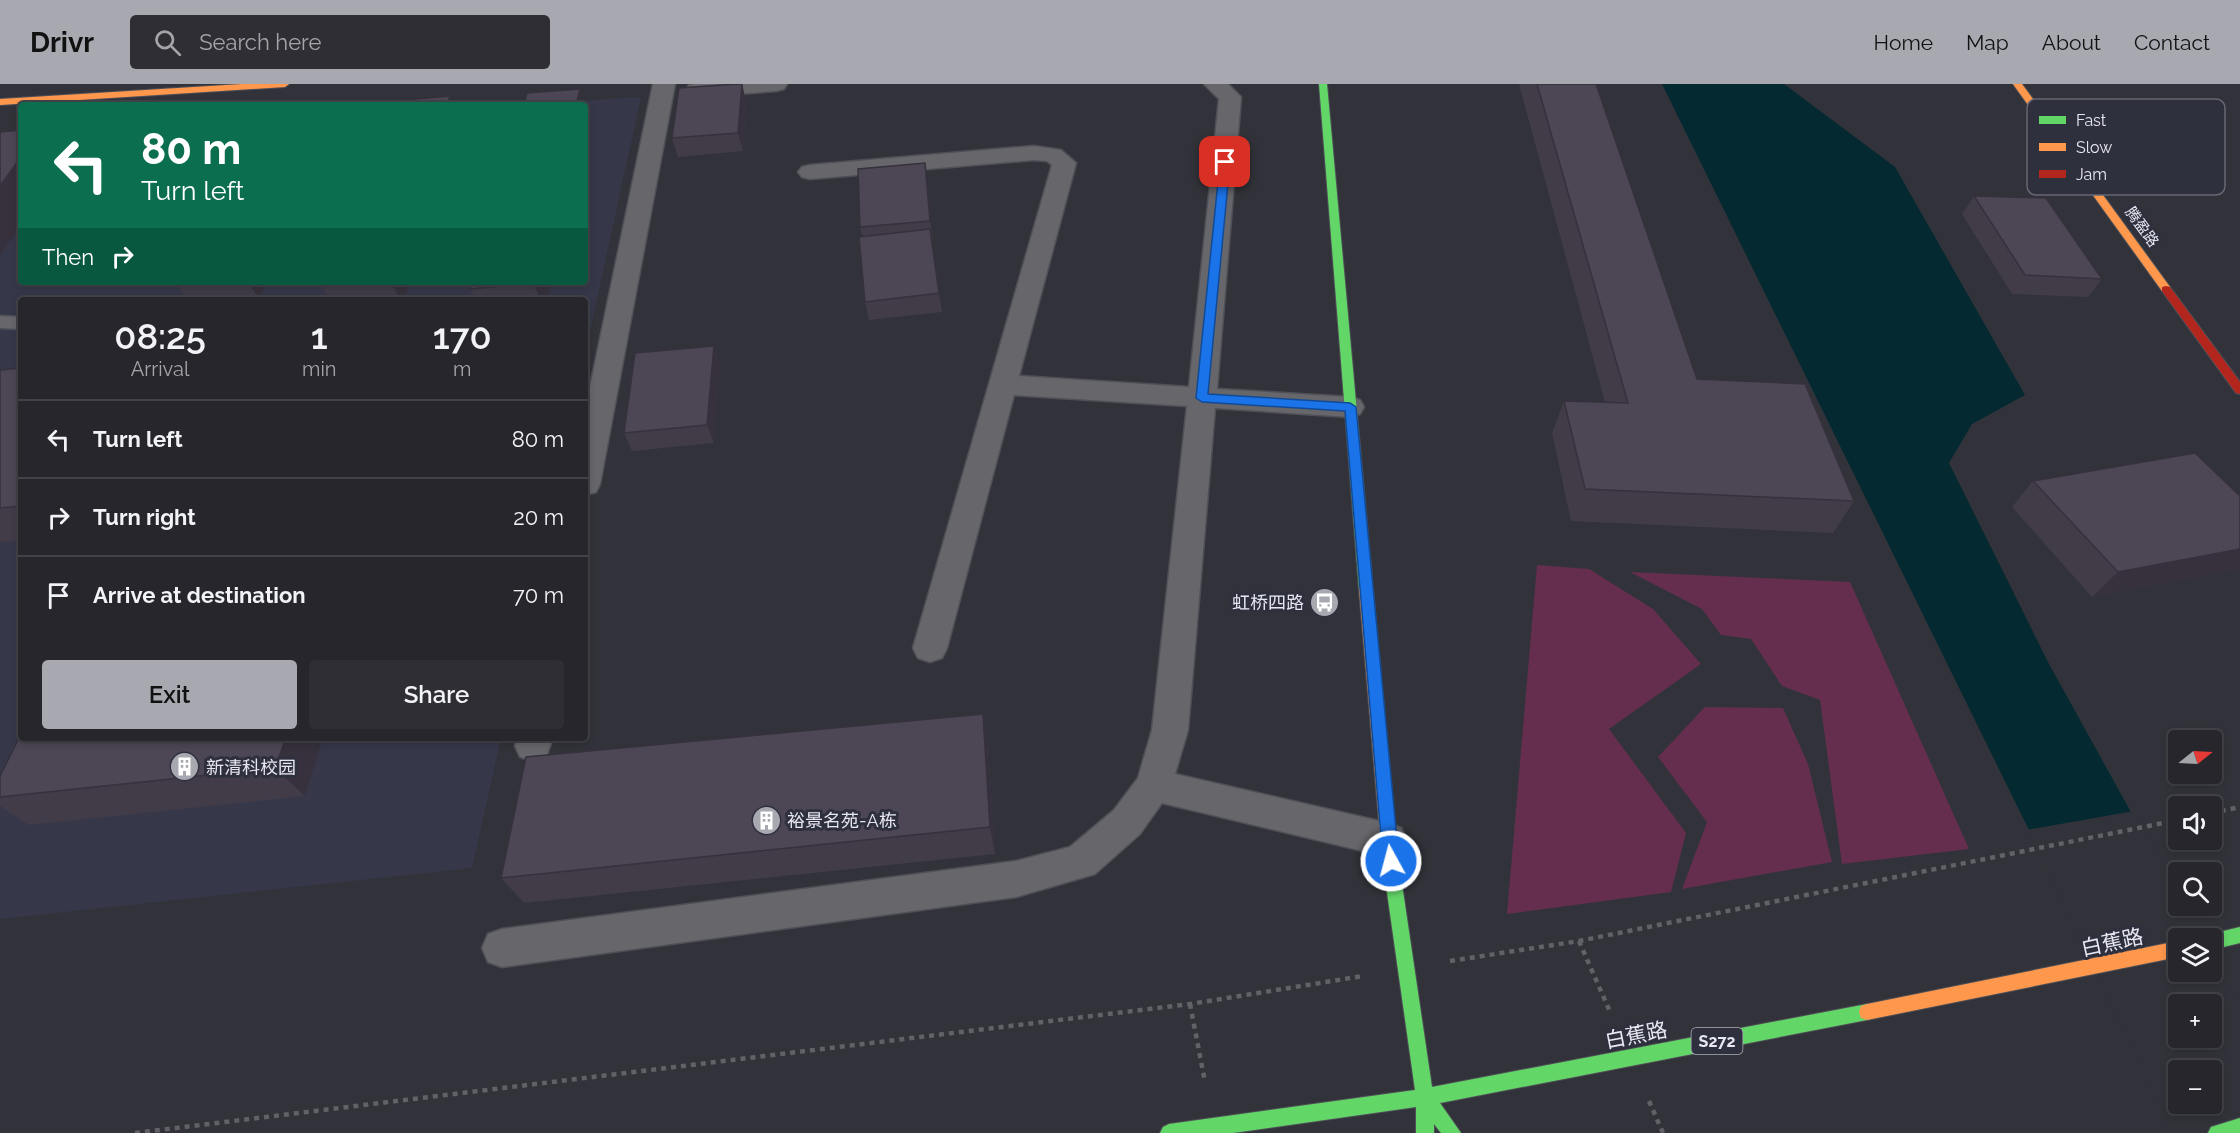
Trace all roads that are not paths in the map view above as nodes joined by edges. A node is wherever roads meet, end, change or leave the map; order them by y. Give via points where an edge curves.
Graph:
1 (285, 84) edge
2 (776, 84) edge
3 (1215, 84) edge
4 (1323, 84) edge
5 (2017, 84) edge
6 (664, 88) edge
7 (2028, 99) edge
8 (0, 102) edge
9 (810, 172) dead end
10 (2098, 195) edge
11 (0, 322) edge
12 (18, 323) edge
13 (1004, 385) junction
14 (2240, 390) edge
15 (1202, 398) junction
16 (1350, 407) junction
17 (588, 469) edge
18 (930, 648) dead end
19 (1154, 785) junction
20 (1388, 840) junction
21 (2240, 935) edge
22 (2222, 939) edge
23 (502, 948) dead end
24 (2168, 951) edge
25 (1425, 1097) junction
26 (2240, 1127) edge
27 (1169, 1133) edge
28 (1425, 1133) edge
29 (1452, 1133) edge
30 (2217, 1133) edge

1 - 8 street
2 - 6 street
3 - 15 street via 1230,97
4 - 16 street
5 - 7 street, 腾盈路
6 - 17 street
9 - 13 street via 1034,153 1053,155 1064,163
10 - 14 street, 腾盈路
11 - 12 lane
13 - 15 street
13 - 18 street
15 - 16 street
15 - 19 street via 1170,730
16 - 20 street
19 - 20 street
19 - 23 street via 1127,822 1081,862 1016,879
20 - 25 street
21 - 22 street
24 - 25 street, 白蕉路 / S272
25 - 27 street, 白蕉路 / S272
25 - 28 street
25 - 29 street
26 - 30 street

